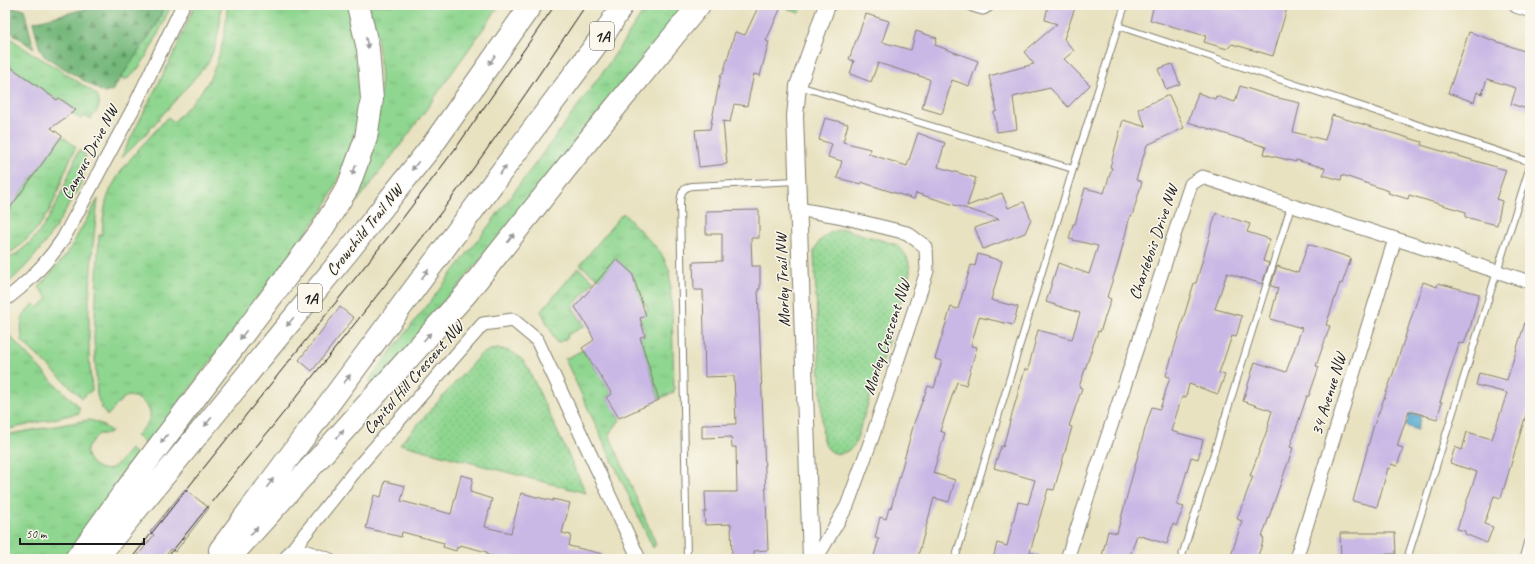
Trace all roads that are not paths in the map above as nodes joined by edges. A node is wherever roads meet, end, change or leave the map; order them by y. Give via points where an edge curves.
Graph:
1 (183, 5) edge
2 (358, 5) edge
3 (530, 5) edge
4 (622, 5) edge
5 (699, 5) edge
6 (827, 5) edge
7 (973, 5) edge
8 (988, 5) edge
9 (1125, 5) edge
10 (1517, 5) edge
11 (1530, 9) edge
12 (1118, 26) junction
13 (798, 86) junction
14 (1530, 162) edge
15 (1530, 166) edge
16 (1073, 169) junction
17 (797, 181) junction
18 (1291, 206) junction
19 (798, 209) junction
20 (1395, 239) junction
21 (1496, 271) junction
22 (1530, 282) edge
23 (5, 300) edge
24 (1530, 545) edge
25 (295, 548) junction
26 (76, 559) edge
27 (96, 559) edge
28 (213, 559) edge
29 (226, 559) edge
30 (285, 559) edge
31 (328, 559) edge
32 (639, 559) edge
33 (687, 559) edge
34 (811, 559) edge
35 (816, 559) edge
36 (955, 559) edge
37 (1067, 559) edge
38 (1181, 559) edge
39 (1296, 559) edge
40 (1407, 559) edge
41 (1528, 559) edge

1 - 23 street, Campus Drive NW via 134,107 63,239 34,276
2 -> 26 highway via 368,49 372,99 366,138 348,187 321,231
3 -> 27 highway, Crowchild Trail NW / 1A via 434,143
28 -> 4 highway, 1A via 602,36
29 -> 5 highway via 240,547 466,294
6 - 13 street, Morley Trail NW
7 - 8 street via 983,8
9 - 12 lane
10 - 11 street
12 - 14 lane
12 - 16 lane
13 - 16 lane
13 - 17 street, Morley Trail NW via 795,116
15 - 21 lane
16 - 36 lane
17 - 19 street, Morley Trail NW
17 - 33 lane via 692,186 681,193
18 - 20 street, Charlebois Drive NW
18 - 37 street, Charlebois Drive NW via 1202,177 1191,184
18 - 38 lane
19 - 34 street, Morley Trail NW
19 - 35 street, Morley Crescent NW via 907,233 926,247 927,271 873,434 847,506
20 - 21 street, Charlebois Drive NW
20 - 39 street, 34 Avenue NW
21 - 22 street, Charlebois Drive NW
21 - 40 lane
24 - 41 street
25 - 30 street, Capitol Hill Crescent NW
25 - 31 street
25 - 32 street, Capitol Hill Crescent NW via 359,466 483,324 513,320 537,340

